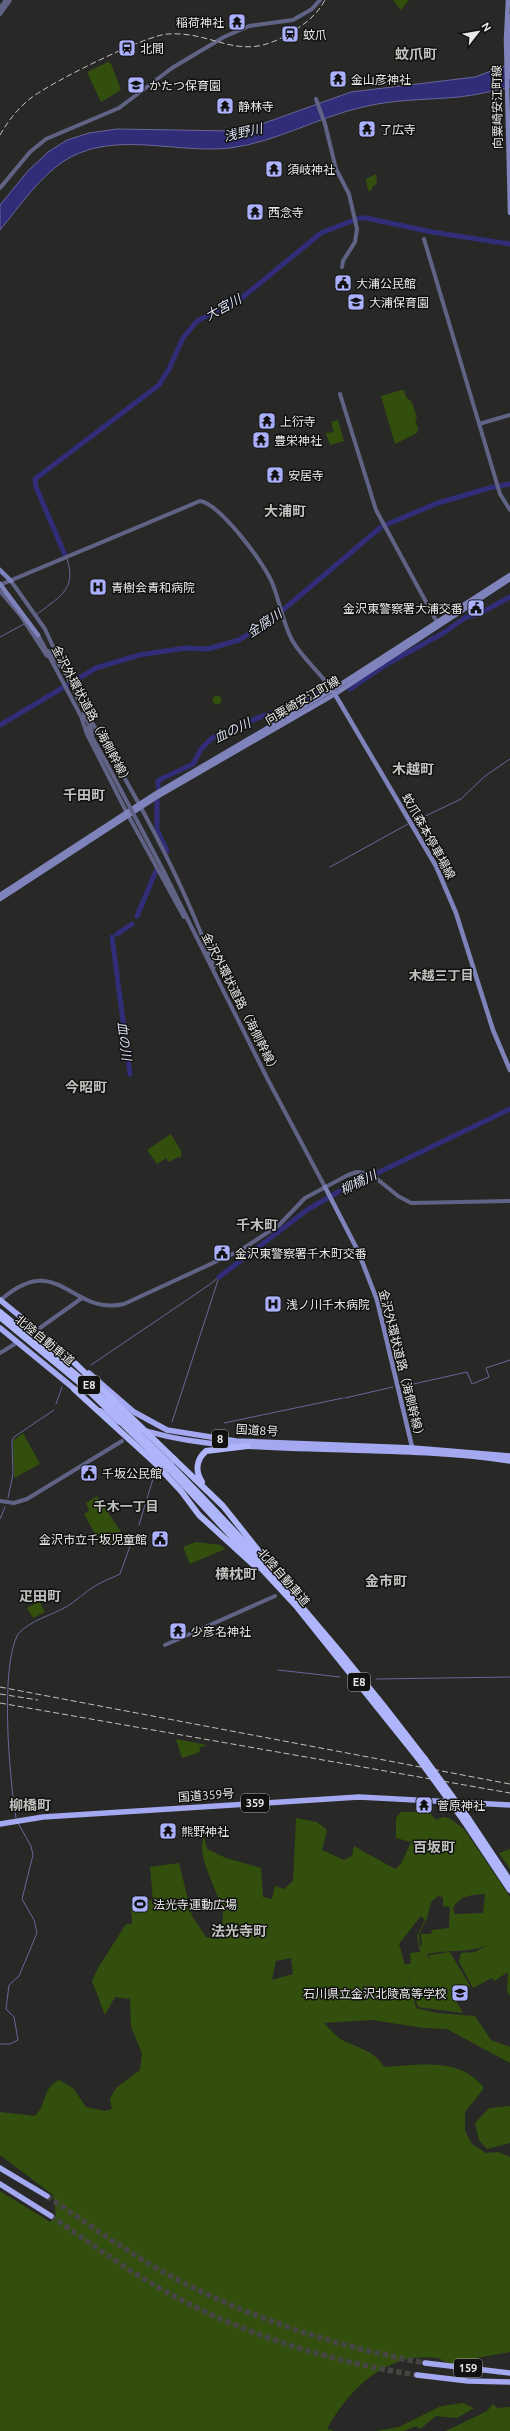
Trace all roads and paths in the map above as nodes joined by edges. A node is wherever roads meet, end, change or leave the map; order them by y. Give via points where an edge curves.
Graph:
1 (6, 0) edge
2 (10, 0) edge
3 (320, 0) edge
4 (508, 0) edge
5 (0, 8) edge
6 (0, 14) edge
7 (510, 16) edge
8 (507, 39) edge
9 (510, 77) edge
10 (316, 99) dead end
11 (0, 188) edge
12 (510, 213) edge
13 (424, 238) dead end
14 (342, 268) dead end
15 (340, 394) dead end
16 (510, 415) edge
17 (479, 424) junction
18 (510, 510) edge
19 (0, 570) edge
20 (510, 575) edge
21 (510, 579) edge
22 (11, 581) junction
23 (0, 584) edge
24 (0, 591) edge
25 (438, 624) junction
26 (38, 635) joint
27 (44, 644) junction
28 (53, 664) junction
29 (65, 673) junction
30 (333, 692) junction
31 (79, 701) junction
32 (82, 719) junction
33 (100, 752) junction
34 (141, 805) junction
35 (127, 814) junction
36 (0, 895) edge
37 (0, 899) edge
38 (204, 952) junction
39 (219, 980) junction
40 (510, 1070) edge
41 (325, 1186) junction
42 (510, 1201) edge
43 (82, 1298) junction
44 (2, 1299) edge
45 (0, 1312) edge
46 (0, 1317) edge
47 (0, 1328) edge
48 (36, 1330) junction
49 (18, 1342) junction
50 (58, 1347) junction
51 (0, 1353) edge
52 (74, 1389) junction
53 (123, 1438) junction
54 (248, 1446) junction
55 (413, 1450) junction
56 (510, 1456) edge
57 (510, 1460) edge
58 (170, 1467) junction
59 (208, 1491) junction
60 (0, 1501) edge
61 (275, 1596) dead end
62 (297, 1607) junction
63 (322, 1630) junction
64 (165, 1645) dead end
65 (421, 1758) junction
66 (510, 1805) edge
67 (466, 1819) junction
68 (0, 1824) edge
69 (510, 1881) edge
70 (510, 1890) edge
71 (0, 2168) edge
72 (0, 2184) edge
73 (0, 2188) edge
74 (47, 2196) tunnel mouth
75 (425, 2363) tunnel mouth
76 (510, 2373) edge
77 (417, 2375) tunnel mouth
78 (430, 2377) junction
79 (510, 2382) edge
80 (510, 2385) edge

1 - 5 street
2 - 6 street
3 - 11 street via 312,9 293,20 249,26 224,37 172,68 119,108 46,139 30,152
4 - 8 main road, 向粟崎安江町線
7 - 8 main road, 向粟崎安江町線
8 - 9 main road, 向粟崎安江町線
8 - 12 main road, 向粟崎安江町線
10 - 14 street via 336,168 347,188 354,216 357,238 343,261
13 - 17 street
15 - 25 street via 366,484 378,515
16 - 17 street
17 - 18 street via 500,494
19 - 22 main road
20 - 25 main road, 向粟崎安江町線
21 - 25 main road, 向粟崎安江町線
22 - 23 street
22 - 29 street via 48,634
22 - 30 street via 200,501 206,502 227,518 262,564 270,577 293,642
23 - 26 main road, 金沢外環状道路（海側幹線）, bridge
24 - 28 street
25 - 30 main road, 向粟崎安江町線
26 - 27 street, 金沢外環状道路（海側幹線）
27 - 28 street, 金沢外環状道路（海側幹線）
27 - 29 street
28 - 32 street, 金沢外環状道路（海側幹線）
29 - 31 street, 金沢外環状道路（海側幹線）
30 - 34 main road, 向粟崎安江町線
30 - 40 main road, 蚊爪森本停車場線 via 411,822 445,885 493,1030
31 - 33 street
31 - 34 street
32 - 33 street, 金沢外環状道路（海側幹線）
32 - 35 street
33 - 38 street, 金沢外環状道路（海側幹線）, bridge
34 - 35 main road, 向粟崎安江町線
34 - 39 street via 188,904
35 - 36 main road, 向粟崎安江町線
35 - 37 main road, 向粟崎安江町線
35 - 38 street
38 - 39 street, 金沢外環状道路（海側幹線）
39 - 41 street, 金沢外環状道路（海側幹線） via 268,1080
41 - 42 street via 356,1172 371,1174 411,1203
41 - 43 street via 305,1198 279,1224 241,1250 132,1301 110,1306
41 - 55 main road, 金沢外環状道路（海側幹線） via 358,1252 377,1300
43 - 44 street via 63,1286 41,1280 19,1286
43 - 48 street
44 - 48 highway, 国道8号 / 8
45 - 58 highway, 北陸自動車道 / E8, bridge via 90,1386
46 - 58 highway, 北陸自動車道 / E8, bridge via 82,1385
47 - 49 highway, 国道8号 / 8
48 - 50 highway, 国道8号 / 8
49 - 51 street
49 - 52 highway, 国道8号 / 8
50 - 55 highway, 国道8号 / 8 via 134,1412 167,1430 236,1441
50 - 58 highway, bridge via 109,1396
52 - 53 highway
52 - 54 highway, 国道8号 / 8 via 108,1416 136,1428 206,1443
53 - 58 highway
53 - 60 street via 27,1500 14,1503
54 - 55 highway, 国道8号 / 8
54 - 59 highway via 214,1448 204,1453 198,1460 197,1470
55 - 56 highway, 国道8号 / 8
55 - 57 highway, 国道8号 / 8
58 - 59 highway
58 - 62 highway, 北陸自動車道 / E8
58 - 62 highway via 206,1522 224,1536
58 - 63 highway, 北陸自動車道 / E8 via 252,1550
59 - 63 highway
61 - 64 street
62 - 65 highway, 北陸自動車道 / E8
63 - 65 highway, 北陸自動車道 / E8
65 - 67 highway, 北陸自動車道 / E8, bridge
66 - 68 highway, 国道359号 / 359 via 342,1798 43,1817
67 - 69 highway, 北陸自動車道 / E8
67 - 70 highway, 北陸自動車道 / E8
71 - 74 highway
72 - 73 highway via 50,2215
75 - 76 highway, 159
77 - 78 highway, 159
78 - 79 highway, 159
78 - 80 highway, 159 via 459,2382

